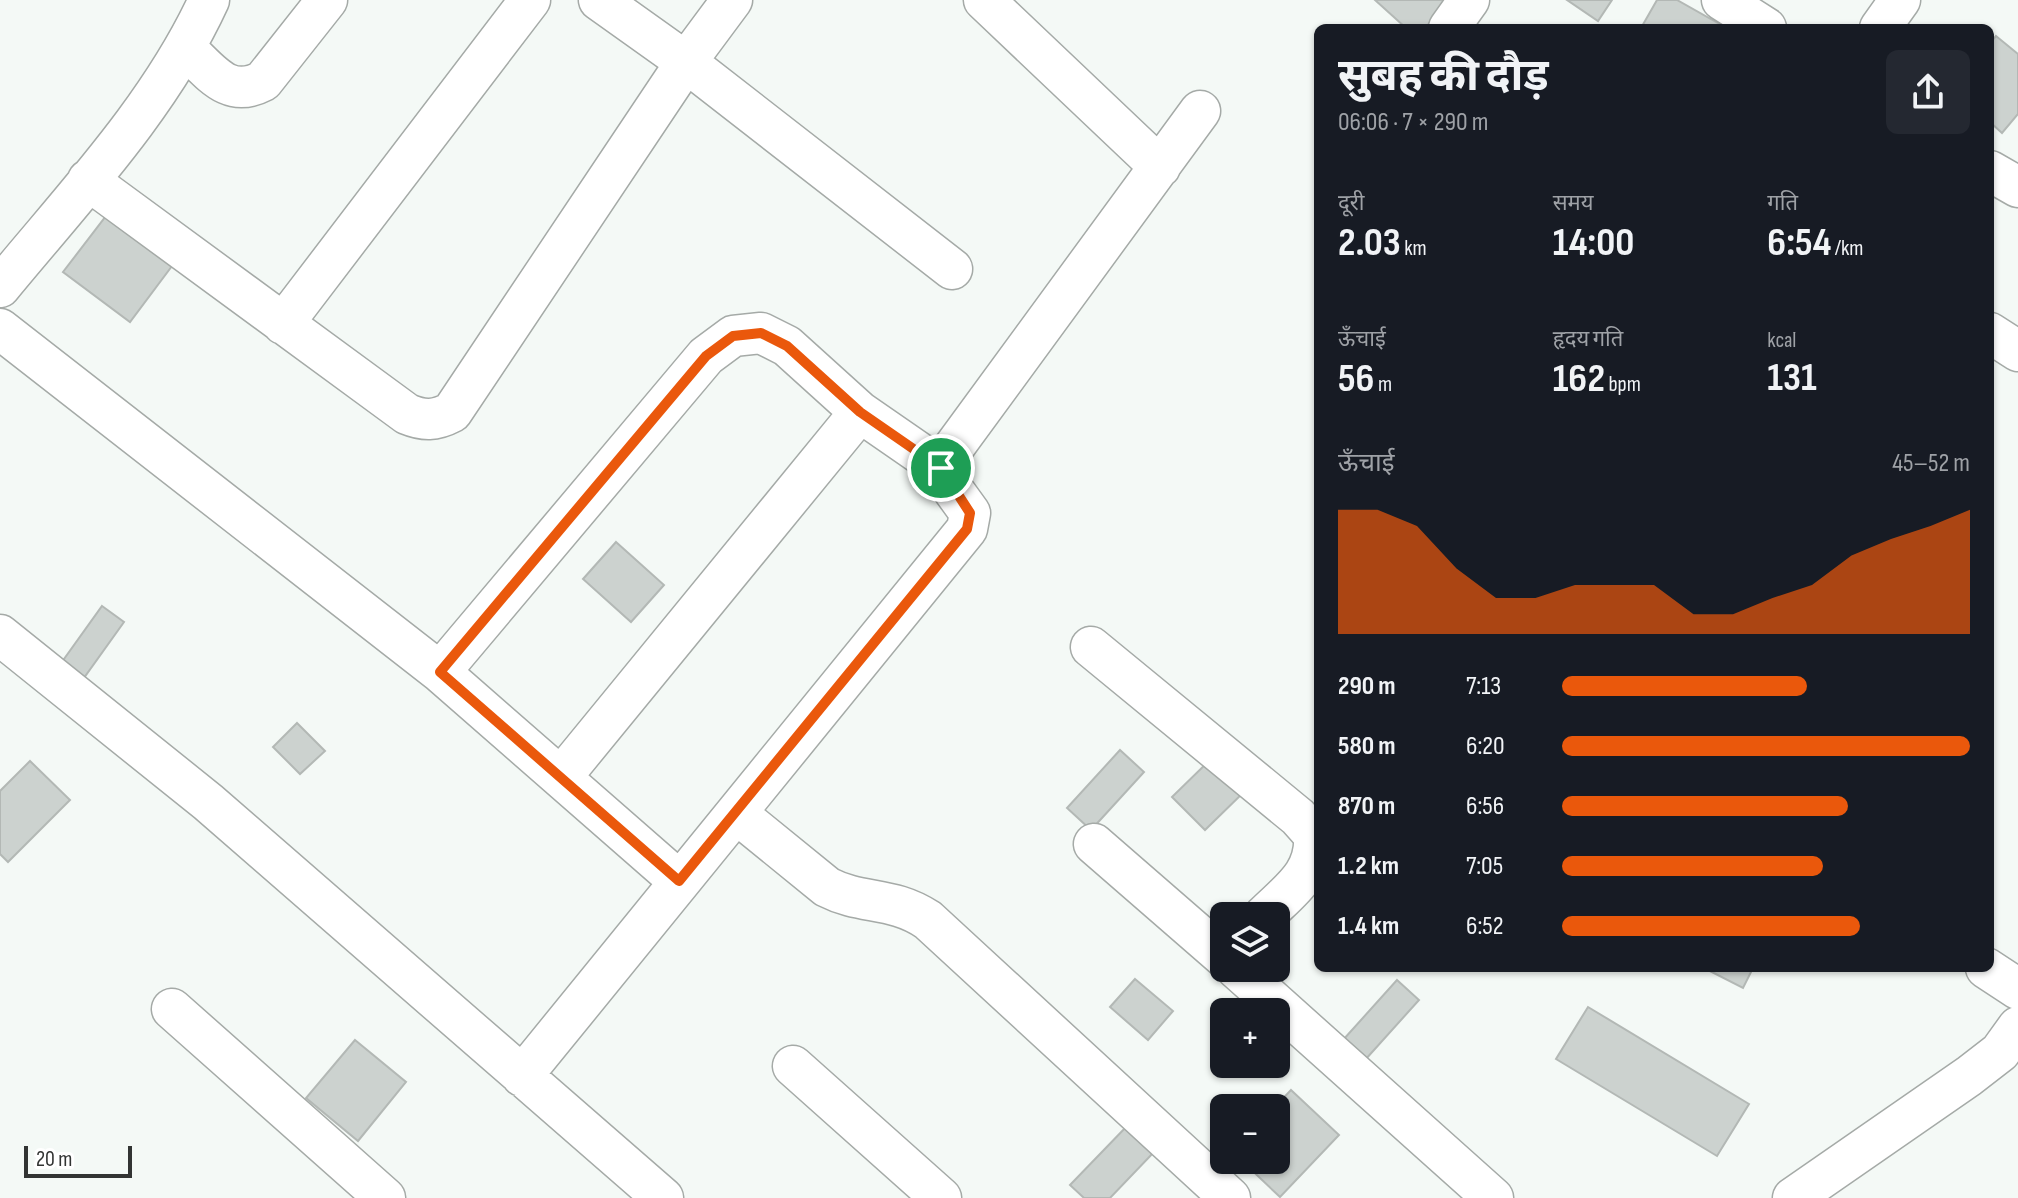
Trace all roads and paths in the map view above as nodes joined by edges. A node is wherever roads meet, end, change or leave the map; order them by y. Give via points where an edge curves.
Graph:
1 (209, 0) edge
2 (327, 0) edge
3 (530, 0) edge
4 (599, 0) edge
5 (732, 0) edge
6 (984, 0) edge
7 (1469, 0) edge
8 (1722, 0) edge
9 (1900, 0) edge
10 (1452, 24) edge
11 (1760, 24) edge
12 (1883, 24) edge
13 (185, 48) junction
14 (686, 62) junction
15 (1200, 111) dead end
16 (1160, 167) junction
17 (1994, 173) edge
18 (88, 180) junction
19 (2018, 187) edge
20 (952, 269) dead end
21 (0, 287) edge
22 (283, 324) junction
23 (0, 329) edge
24 (1994, 336) edge
25 (2018, 351) edge
26 (860, 412) junction
27 (941, 468) junction
28 (0, 635) edge
29 (1091, 647) dead end
30 (440, 672) junction
31 (562, 776) junction
32 (736, 813) junction
33 (1094, 844) dead end
34 (679, 881) junction
35 (1278, 902) edge
36 (1210, 944) edge
37 (1992, 972) edge
38 (1252, 982) edge
39 (2018, 989) edge
40 (172, 1009) dead end
41 (2012, 1042) edge
42 (793, 1066) dead end
43 (522, 1076) junction
44 (1805, 1195) edge
45 (385, 1198) edge
46 (663, 1198) edge
47 (941, 1198) edge
48 (1230, 1198) edge
49 (1493, 1198) edge

1 - 13 street
2 - 13 street via 263,81 249,89 226,84
3 - 22 street
4 - 14 street
5 - 14 street
6 - 16 street
7 - 10 street
8 - 11 street
9 - 12 street
13 - 18 street
14 - 20 street
14 - 22 street via 452,412 437,420 407,414
15 - 16 street
16 - 27 street
17 - 19 street
18 - 21 street
18 - 22 street
23 - 30 street
24 - 25 street
26 - 27 street
26 - 30 street via 787,346 761,333 733,336 706,356
26 - 31 street
27 - 32 street via 970,513 967,529
28 - 43 street via 208,802
29 - 35 street via 1314,835 1313,861
30 - 31 street
31 - 34 street
32 - 34 street
32 - 48 street via 827,887 893,902 928,920
33 - 36 street
34 - 43 street
37 - 39 street
38 - 49 street
40 - 45 street
41 - 44 street
42 - 47 street
43 - 46 street

